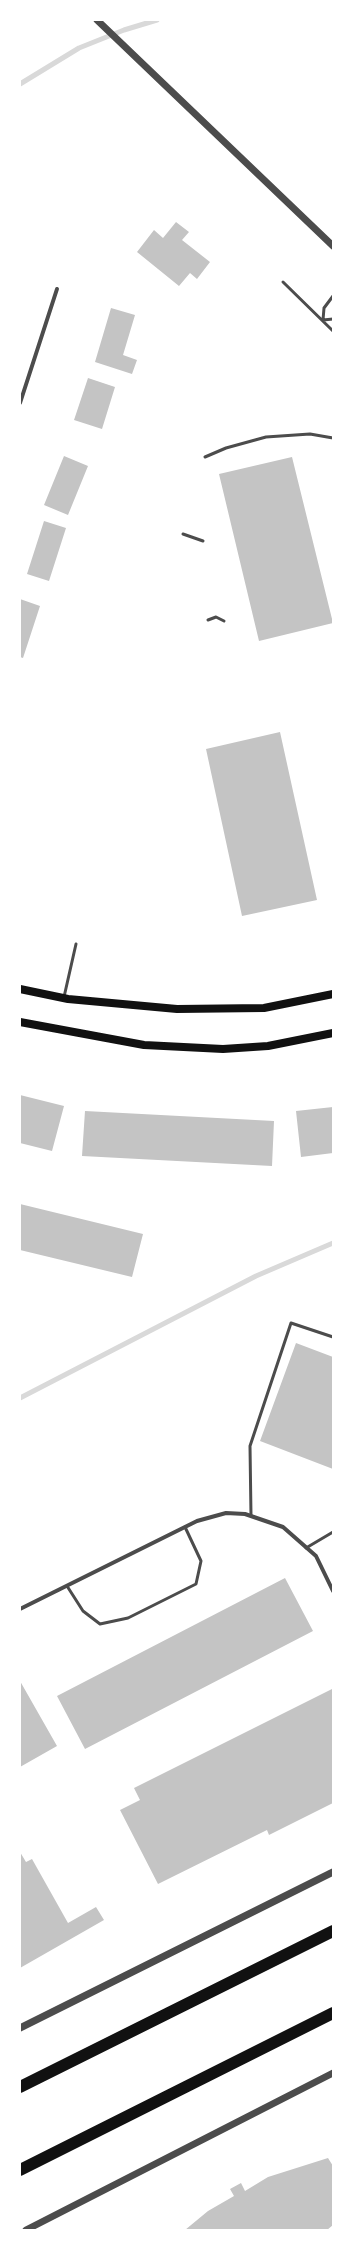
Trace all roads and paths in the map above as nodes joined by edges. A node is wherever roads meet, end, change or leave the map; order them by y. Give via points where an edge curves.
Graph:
1 (97, 20) edge
2 (333, 246) edge
3 (283, 282) dead end
4 (57, 288) dead end
5 (333, 296) edge
6 (333, 319) edge
7 (322, 320) junction
8 (333, 331) edge
9 (20, 403) edge
10 (333, 438) edge
11 (205, 457) dead end
12 (183, 534) dead end
13 (204, 541) dead end
14 (208, 620) dead end
15 (224, 621) dead end
16 (76, 944) dead end
17 (20, 989) edge
18 (333, 994) edge
19 (64, 998) junction
20 (20, 1022) edge
21 (333, 1034) edge
22 (333, 1337) edge
23 (251, 1516) junction
24 (185, 1526) junction
25 (333, 1532) edge
26 (306, 1548) junction
27 (67, 1586) junction
28 (333, 1591) edge
29 (20, 1609) edge
30 (333, 1872) edge
31 (333, 1932) edge
32 (333, 2013) edge
33 (20, 2028) edge
34 (333, 2073) edge
35 (20, 2087) edge
36 (20, 2170) edge
37 (26, 2230) edge

1 - 2 street
3 - 7 lane
4 - 9 street
5 - 7 lane via 324,308
6 - 7 lane
7 - 8 lane
10 - 11 lane via 310,434 266,437 226,448
12 - 13 lane
14 - 15 lane via 216,617
16 - 19 lane
17 - 19 main road
18 - 19 main road via 264,1008 178,1009
20 - 21 main road via 144,1045 224,1049 268,1046
22 - 23 lane via 291,1323 250,1446
23 - 24 street via 226,1514
23 - 26 street via 283,1526
24 - 27 street
24 - 27 lane via 201,1560 196,1584 128,1618 100,1624 82,1611
25 - 26 lane
26 - 28 street via 316,1556
27 - 29 street
30 - 33 street
31 - 35 highway
32 - 36 highway
34 - 37 street

